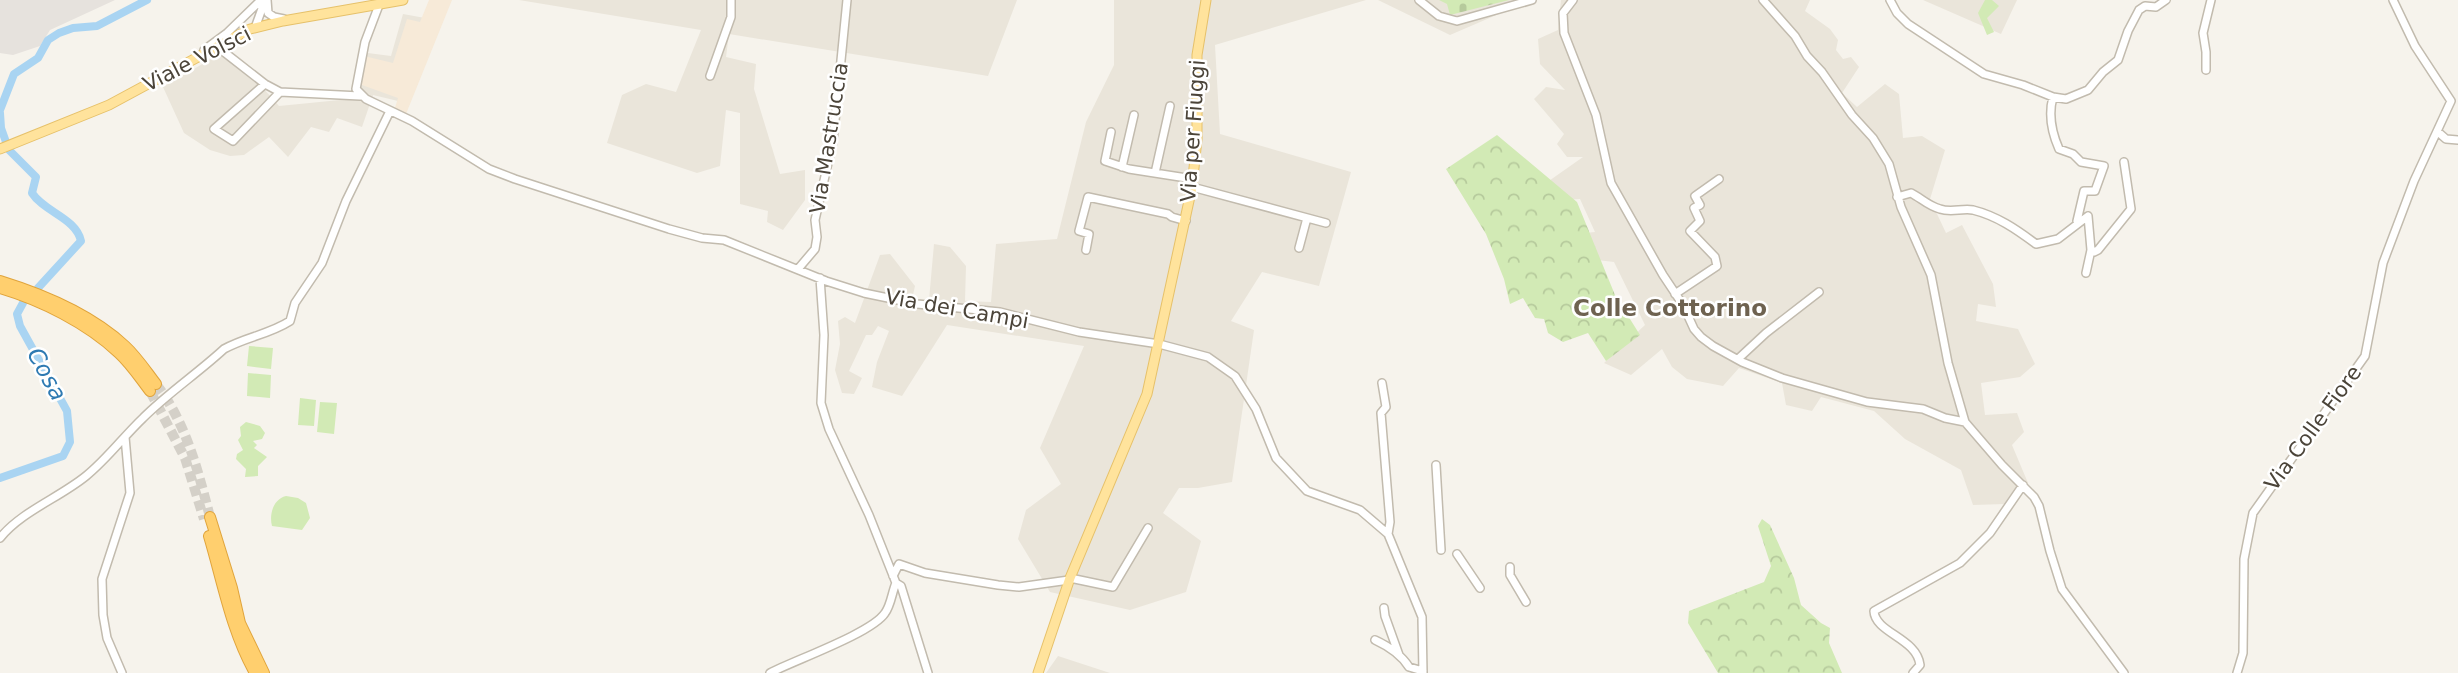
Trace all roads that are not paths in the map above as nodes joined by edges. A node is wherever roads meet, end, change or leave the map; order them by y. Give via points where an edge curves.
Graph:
1 (403, 0) edge
2 (731, 0) edge
3 (847, 0) edge
4 (1206, 0) edge
5 (1419, 0) edge
6 (1532, 0) edge
7 (1564, 0) edge
8 (1573, 0) edge
9 (1763, 0) edge
10 (1890, 0) edge
11 (2165, 0) edge
12 (2211, 0) edge
13 (2393, 0) edge
14 (263, 1) edge
15 (384, 3) edge
16 (1564, 10) junction
17 (288, 20) junction
18 (255, 28) junction
19 (224, 52) dead end
20 (190, 61) junction
21 (2206, 70) dead end
22 (710, 76) dead end
23 (265, 84) junction
24 (280, 92) junction
25 (2458, 92) edge
26 (360, 96) junction
27 (2053, 97) junction
28 (2451, 101) junction
29 (1170, 106) dead end
30 (390, 111) junction
31 (1134, 115) dead end
32 (1111, 132) dead end
33 (2438, 132) junction
34 (2458, 140) edge
35 (0, 149) edge
36 (2124, 162) dead end
37 (1122, 167) junction
38 (1155, 173) junction
39 (1719, 179) dead end
40 (1193, 183) junction
41 (1897, 197) junction
42 (1307, 218) junction
43 (1186, 221) junction
44 (2077, 222) junction
45 (1326, 223) dead end
46 (1299, 248) dead end
47 (1086, 250) dead end
48 (2091, 250) junction
49 (798, 269) junction
50 (2086, 274) dead end
51 (820, 278) junction
52 (0, 281) edge
53 (0, 289) edge
54 (1819, 292) dead end
55 (1675, 294) junction
56 (1159, 344) junction
57 (1738, 359) junction
58 (1382, 383) dead end
59 (1965, 422) junction
60 (125, 438) junction
61 (1436, 465) dead end
62 (2023, 485) junction
63 (1148, 528) dead end
64 (1388, 534) junction
65 (0, 538) edge
66 (1441, 550) dead end
67 (1457, 554) dead end
68 (1510, 567) dead end
69 (895, 579) junction
70 (1069, 579) junction
71 (1480, 588) dead end
72 (1526, 602) dead end
73 (1384, 608) dead end
74 (1376, 639) dead end
75 (1399, 655) junction
76 (1423, 672) edge
77 (122, 673) edge
78 (255, 673) edge
79 (264, 673) edge
80 (770, 673) edge
81 (928, 673) edge
82 (1038, 673) edge
83 (1913, 673) edge
84 (2123, 673) edge
85 (2237, 673) edge

1 - 15 main road, Viale Volsci
2 - 22 street via 731,17
3 - 49 street, Via Mastruccia via 833,141 815,220 815,249
4 - 40 main road, Via per Fiuggi via 1197,55
5 - 6 street via 1439,16 1457,21
7 - 16 street
8 - 16 street
9 - 41 street via 1874,138 1889,163
10 - 27 street via 1908,24 1984,74
11 - 27 street via 2138,10 2121,56 2088,90 2066,99
12 - 21 street via 2203,33
13 - 28 street via 2415,46
14 - 17 street via 270,15
14 - 18 street via 252,15
14 - 20 street
15 - 17 main road, Viale Volsci
15 - 26 street via 365,42 356,89
16 - 55 street via 1564,33 1596,115 1612,186
17 - 18 main road, Viale Volsci
18 - 20 main road, Viale Volsci
19 - 23 street
20 - 35 main road, Viale Volsci via 109,105
23 - 24 street
23 - 24 street via 214,129 233,141
24 - 26 street
25 - 28 street, Via Colle Fiore
26 - 30 street, Via dei Campi
27 - 44 street via 2051,120 2059,149 2081,162 2104,166 2095,191 2084,191
28 - 33 street, Via Colle Fiore
29 - 38 street
30 - 49 street, Via dei Campi via 515,179 669,229 724,240
30 - 60 street via 322,262 290,321 224,349
31 - 37 street
32 - 37 street via 1105,161
33 - 34 street via 2446,139
33 - 85 street, Via Colle Fiore via 2383,263 2365,356 2253,513 2244,559 2243,653
36 - 48 street via 2131,209 2098,250
37 - 38 street
38 - 40 street
39 - 55 street via 1695,196 1700,220 1690,232 1715,257 1717,266
40 - 42 street
40 - 43 main road, Via per Fiuggi
41 - 44 street via 1911,193 1940,209 1979,212 2006,222 2036,244 2057,240
41 - 59 street via 1931,275
42 - 45 street
42 - 46 street
43 - 47 street via 1087,197 1079,231 1089,234
43 - 56 main road, Via per Fiuggi
44 - 48 street via 2088,216
48 - 50 street
49 - 51 street, Via dei Campi
51 - 56 street, Via dei Campi via 917,304 1000,313 1079,332
51 - 69 street via 824,335 821,403
52 - 53 highway via 83,317 123,344 153,388 95,334 47,307
54 - 57 street
55 - 57 street via 1701,337
56 - 64 street, Via dei Campi via 1208,357 1235,376 1256,409 1276,458 1307,491 1360,510
56 - 70 main road, Via per Fiuggi via 1147,394
57 - 59 street via 1782,378 1861,401
58 - 64 street
59 - 62 street
60 - 65 street via 85,477
60 - 77 street via 130,494 102,579 107,638
61 - 66 street
62 - 83 street via 1990,533 1960,563 1874,611 1876,619 1917,655 1920,665
62 - 84 street via 2039,506 2063,589
63 - 70 street via 1116,585 1110,588
64 - 76 street, Via dei Campi via 1422,617
67 - 71 street
68 - 72 street
69 - 70 street via 899,564 996,585 1019,587
69 - 80 street via 885,614 872,625
69 - 81 street
70 - 82 main road, Via per Fiuggi
73 - 75 street
74 - 75 street
75 - 76 street via 1409,667
78 - 79 highway via 233,625 207,518 240,623

